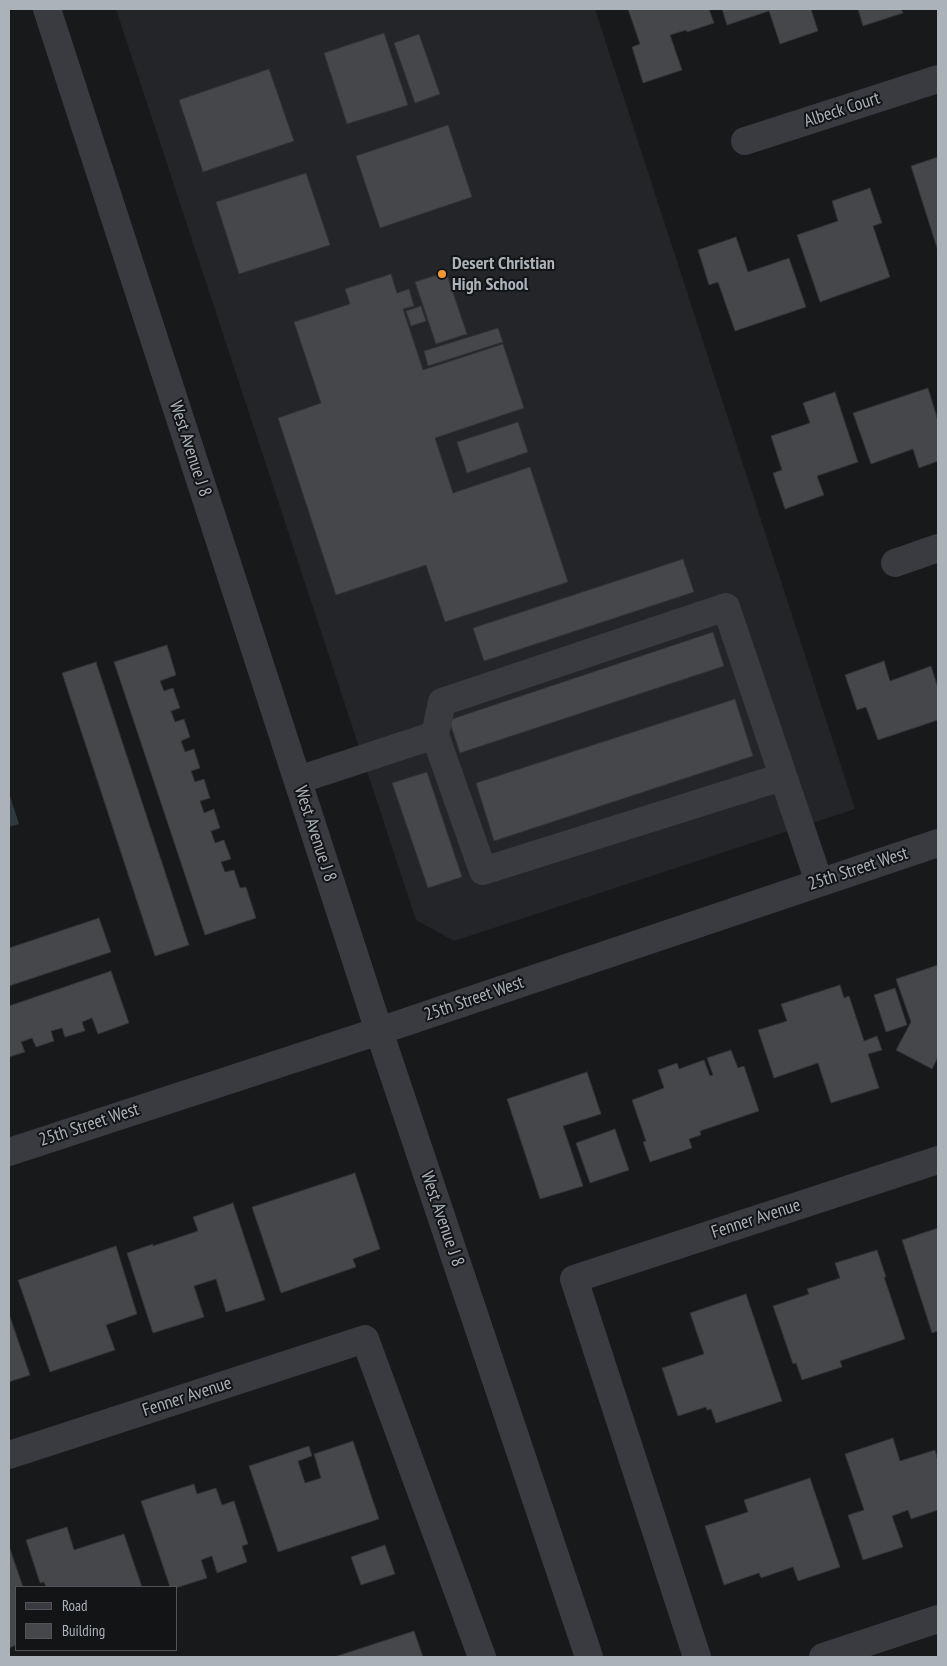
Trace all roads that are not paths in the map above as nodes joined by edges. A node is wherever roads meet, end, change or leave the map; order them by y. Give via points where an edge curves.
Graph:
1 (47, 9) edge
2 (938, 79) edge
3 (745, 141) dead end
4 (938, 548) edge
5 (894, 563) dead end
6 (435, 736) junction
7 (782, 777) junction
8 (298, 780) junction
9 (938, 843) edge
10 (819, 882) junction
11 (379, 1031) junction
12 (9, 1152) edge
13 (938, 1160) edge
14 (9, 1455) edge
15 (938, 1619) edge
16 (482, 1657) edge
17 (589, 1657) edge
18 (698, 1657) edge
19 (822, 1657) edge

1 - 8 street, West Avenue J 8
2 - 3 street, Albeck Court
4 - 5 street
6 - 7 street via 483,871
6 - 7 street via 442,702 726,607
6 - 8 street
7 - 10 street
8 - 11 street, West Avenue J 8
9 - 10 street, 25th Street West
10 - 11 street, 25th Street West
11 - 12 street, 25th Street West
11 - 17 street, West Avenue J 8
13 - 18 street, Fenner Avenue via 574,1279
14 - 16 street, Fenner Avenue via 365,1339
15 - 19 street

